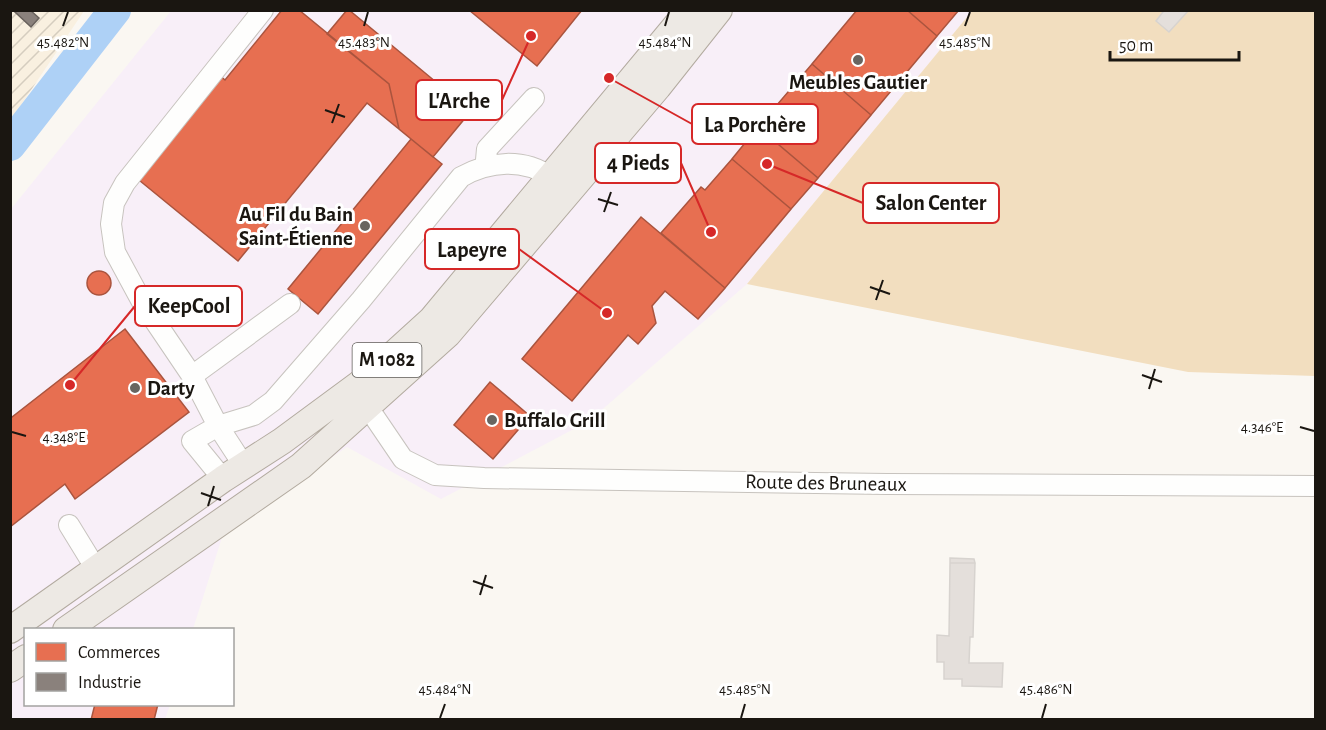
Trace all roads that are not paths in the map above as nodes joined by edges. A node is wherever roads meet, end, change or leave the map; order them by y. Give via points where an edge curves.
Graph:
1 (263, 10) edge
2 (689, 10) edge
3 (719, 10) edge
4 (534, 98) dead end
5 (488, 166) junction
6 (550, 177) junction
7 (290, 304) dead end
8 (192, 376) junction
9 (366, 379) junction
10 (367, 406) junction
11 (218, 426) junction
12 (233, 473) junction
13 (1316, 486) edge
14 (254, 498) junction
15 (69, 525) dead end
16 (96, 569) junction
17 (69, 628) edge
18 (10, 630) edge
19 (24, 659) edge
20 (10, 669) edge

1 - 8 street via 125,183 114,203 111,224 115,252 142,302
2 - 6 main road, M 1082
3 - 10 main road, M 1082 via 448,334
4 - 5 street via 487,149
5 - 6 street via 528,166
5 - 11 street via 461,177 273,401 254,415
6 - 9 main road, M 1082 via 432,319
7 - 8 street
8 - 11 street
9 - 10 street
9 - 12 main road, M 1082
10 - 13 street, Route des Bruneaux via 403,459 435,475 898,484
10 - 14 main road, M 1082 via 301,466
11 - 12 street
11 - 12 street via 192,441
12 - 14 main road
12 - 16 main road, M 1082
14 - 17 main road, M 1082
15 - 16 street
16 - 18 main road, M 1082
19 - 20 main road

